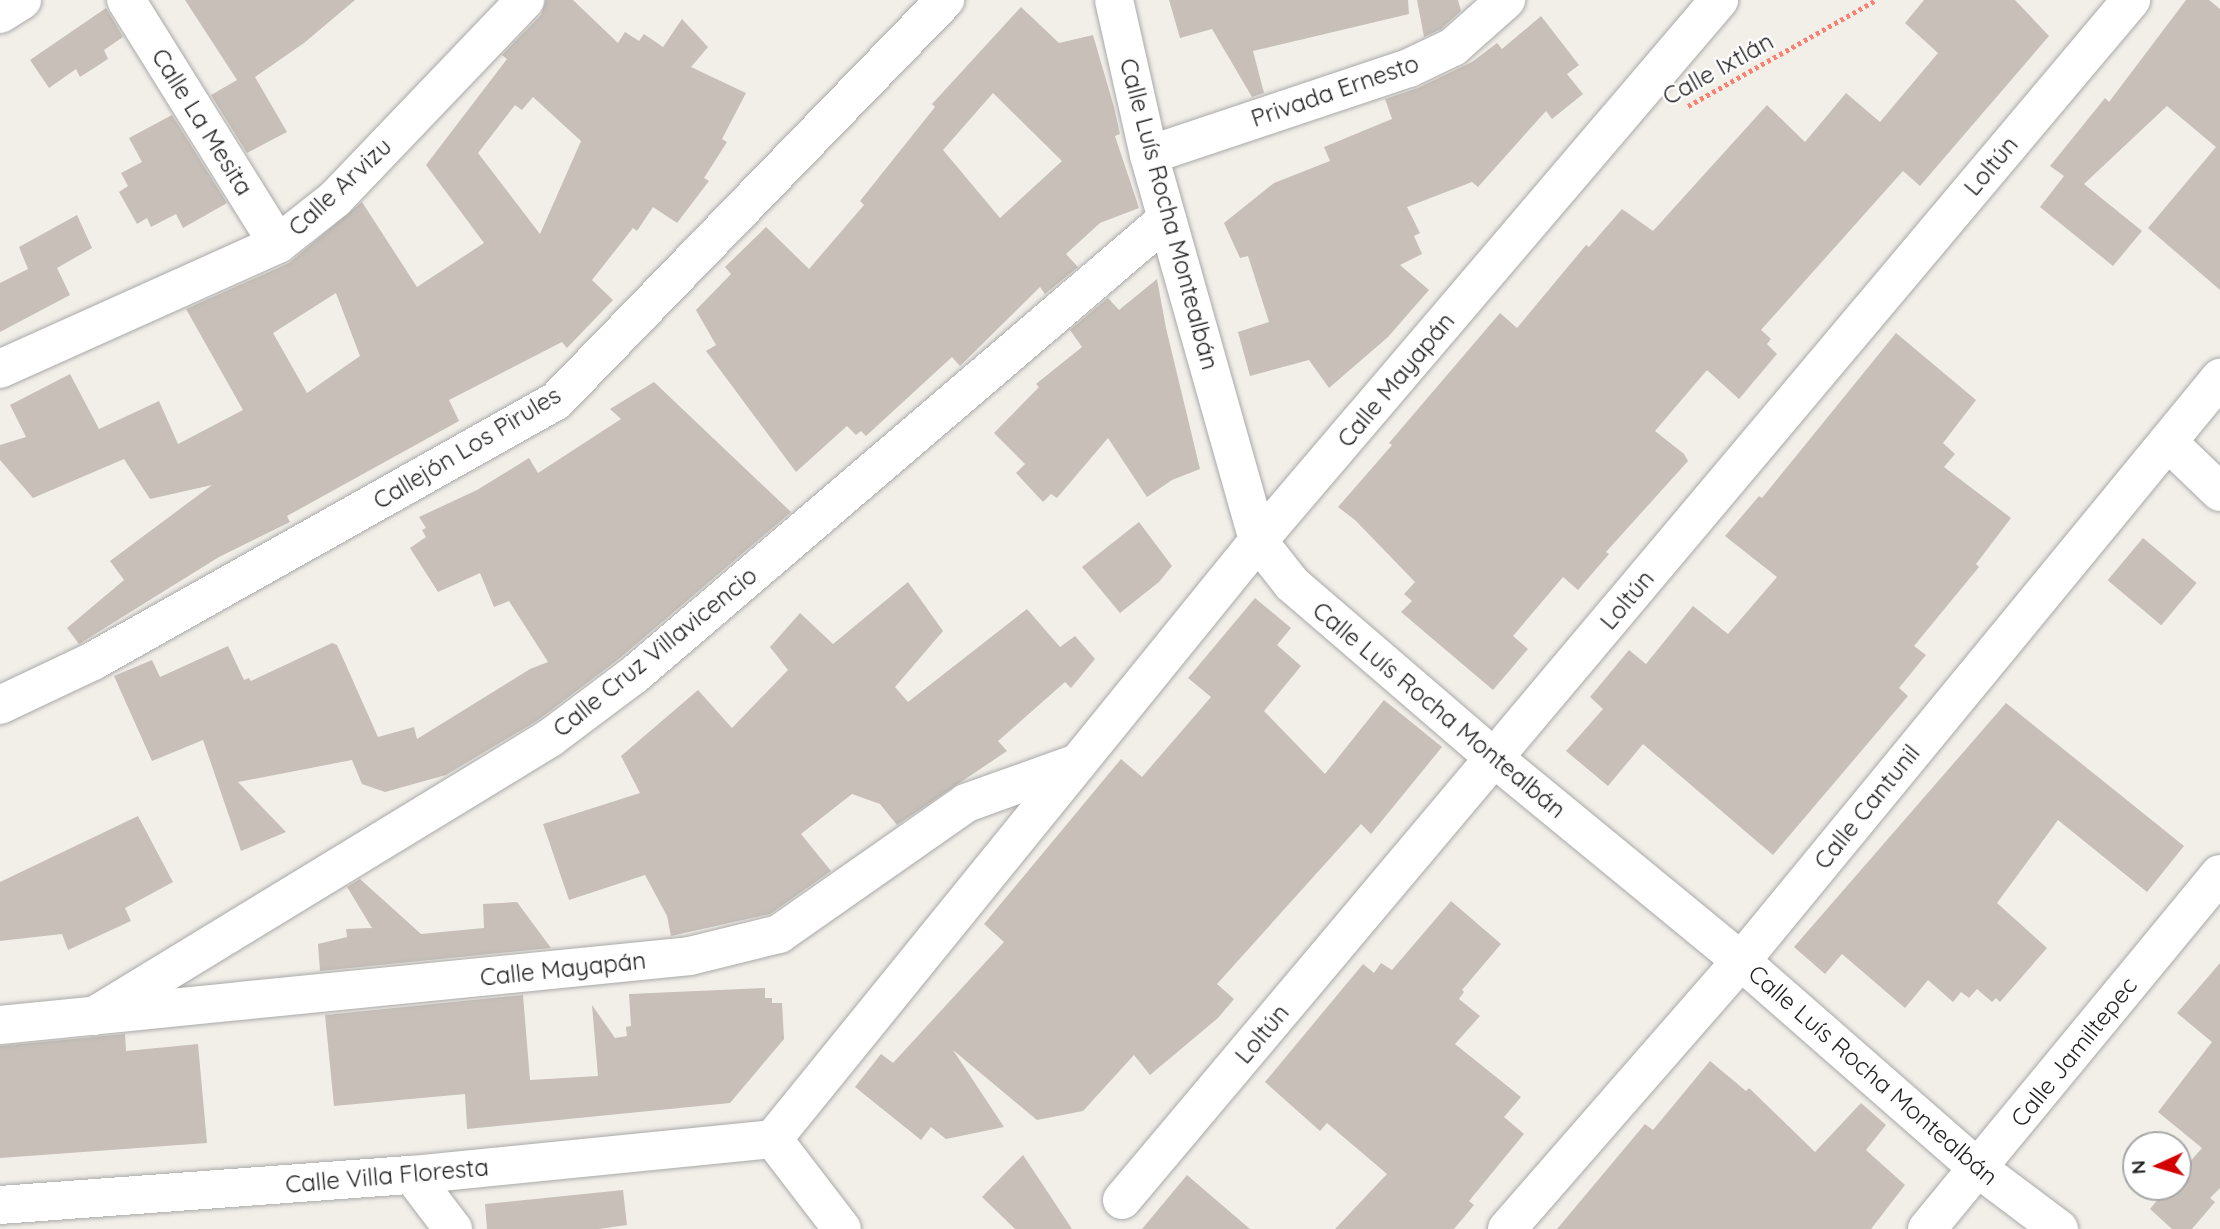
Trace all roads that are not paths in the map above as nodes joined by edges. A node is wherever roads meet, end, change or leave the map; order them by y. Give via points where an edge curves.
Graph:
1 (22, 0) edge
2 (126, 0) edge
3 (525, 0) edge
4 (945, 0) edge
5 (1114, 0) edge
6 (1506, 0) edge
7 (1719, 0) edge
8 (2130, 0) edge
9 (0, 15) edge
10 (1149, 155) junction
11 (1167, 219) junction
12 (278, 244) junction
13 (0, 369) edge
14 (2220, 378) edge
15 (2168, 442) junction
16 (2220, 492) edge
17 (1258, 541) junction
18 (0, 705) edge
19 (1494, 758) junction
20 (1077, 763) junction
21 (2220, 874) edge
22 (1741, 961) junction
23 (94, 1016) junction
24 (0, 1025) edge
25 (773, 1139) junction
26 (1979, 1169) junction
27 (412, 1175) junction
28 (1122, 1199) dead end
29 (27, 1213) edge
30 (453, 1229) edge
31 (842, 1229) edge
32 (1507, 1229) edge
33 (1927, 1229) edge
34 (2059, 1229) edge

1 - 9 street
2 - 12 street, Calle La Mesita
3 - 12 street, Calle Arvizu via 335,199
4 - 18 street, Callejón Los Pirules via 556,401 93,661
5 - 10 street, Calle Luís Rocha Montealbán
6 - 10 street, Privada Ernesto via 1453,47 1409,68
7 - 17 street, Calle Mayapán
8 - 19 street, Loltún
10 - 11 street, Calle Luís Rocha Montealbán
11 - 17 street, Calle Luís Rocha Montealbán
11 - 23 street, Calle Cruz Villavicencio via 634,675 571,722
12 - 13 street, Calle Arvizu
14 - 15 street, Calle Cantunil
15 - 16 street
15 - 22 street, Calle Cantunil
17 - 19 street, Calle Luís Rocha Montealbán via 1292,584
17 - 20 street, Calle Mayapán
19 - 22 street, Calle Luís Rocha Montealbán
19 - 28 street, Loltún
20 - 23 street, Calle Mayapán via 966,803 779,933 766,937 690,956
20 - 25 street, Calle Mayapán
21 - 26 street, Calle Jamiltepec
22 - 26 street, Calle Luís Rocha Montealbán
22 - 32 street, Calle Cantunil
23 - 24 street, Calle Mayapán
25 - 27 street, Calle Villa Floresta
25 - 31 street
26 - 33 street, Calle Jamiltepec
26 - 34 street, Calle Luís Rocha Montealbán
27 - 29 street, Calle Villa Floresta
27 - 30 street

